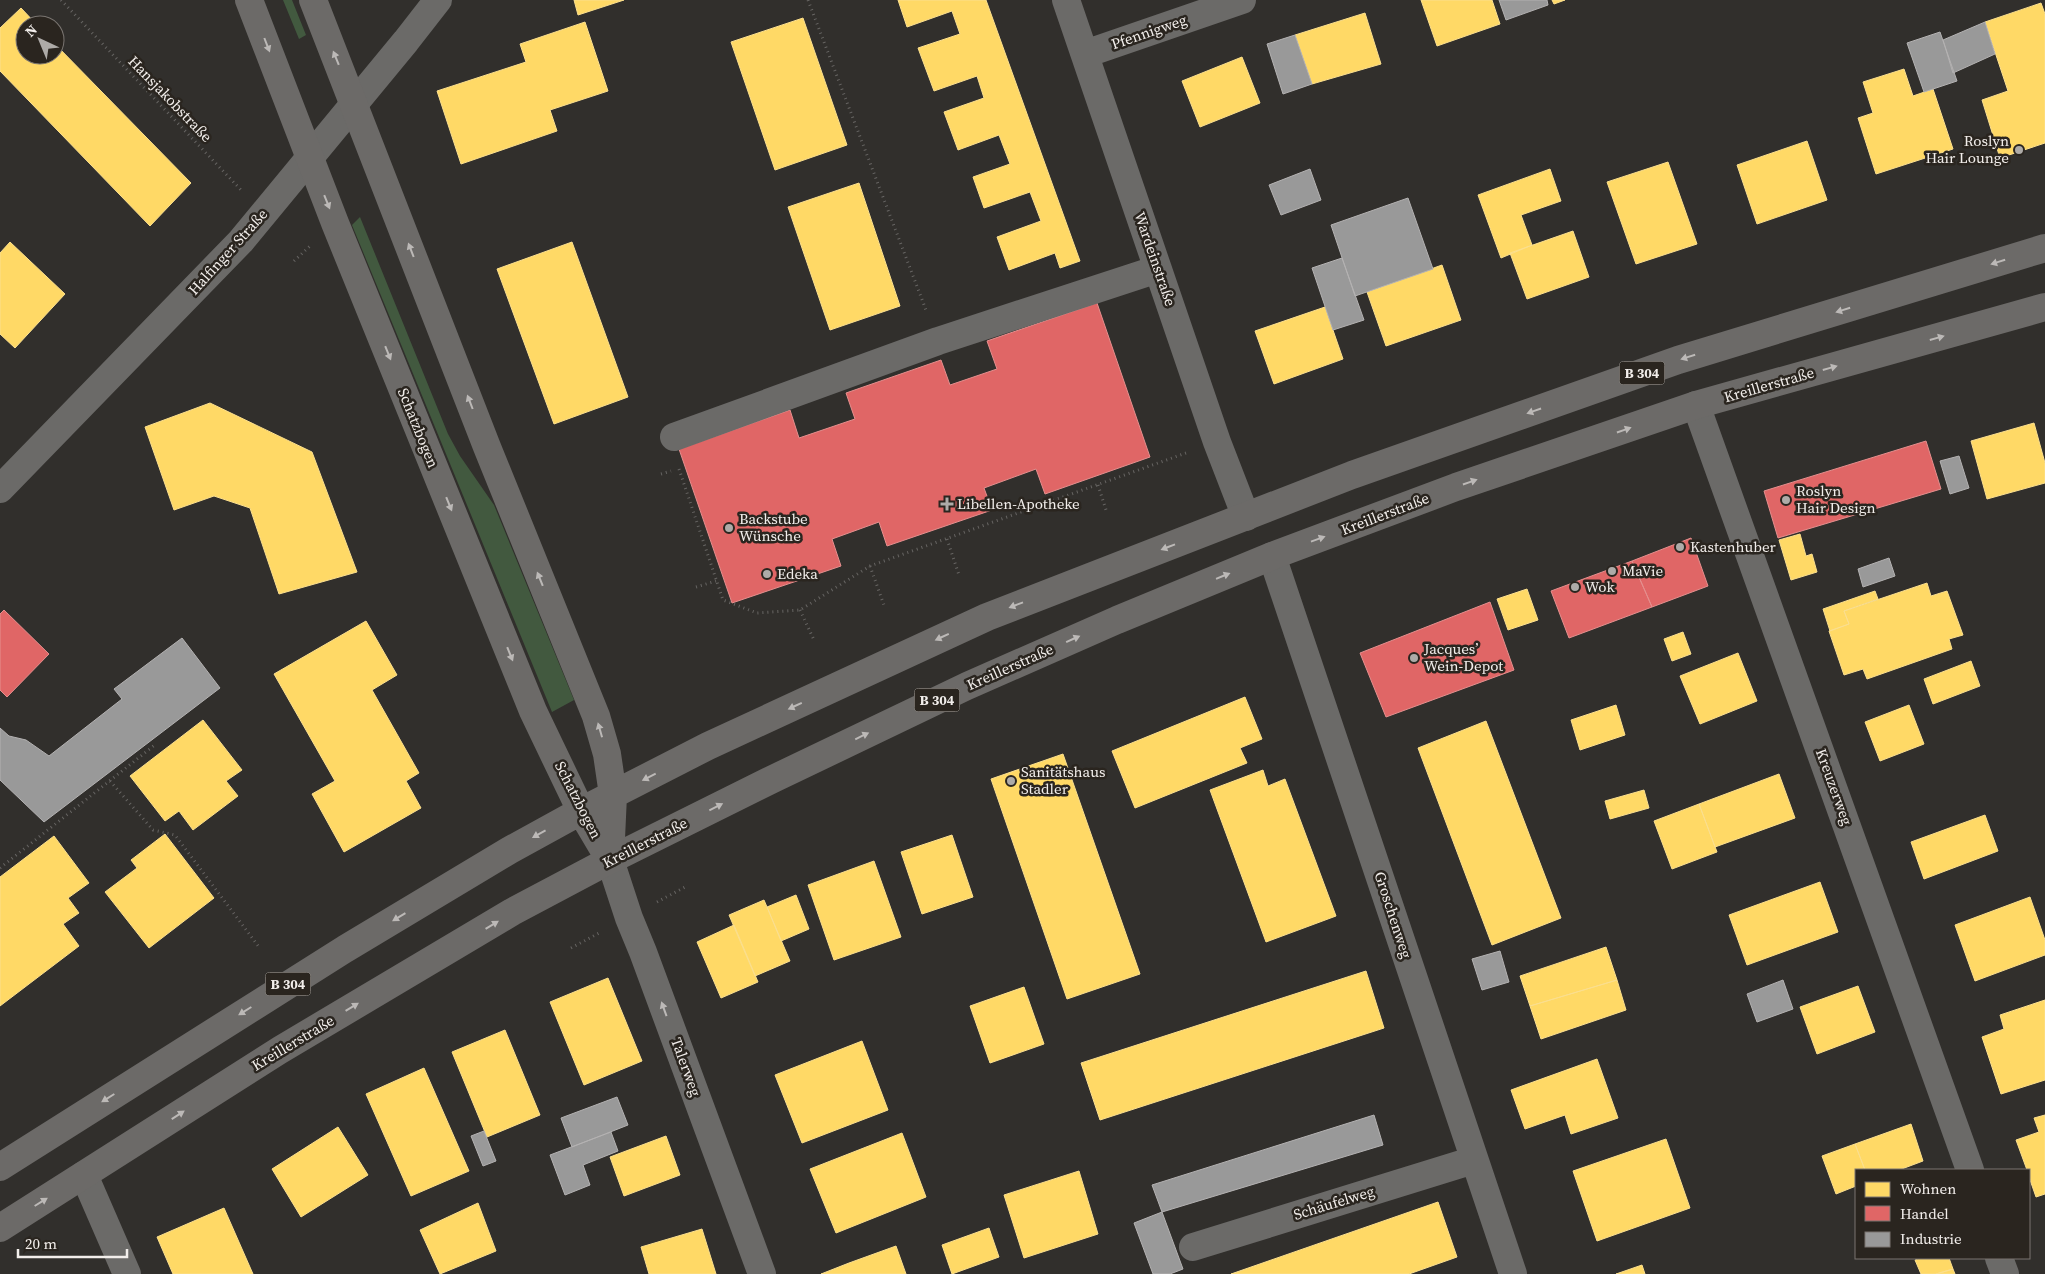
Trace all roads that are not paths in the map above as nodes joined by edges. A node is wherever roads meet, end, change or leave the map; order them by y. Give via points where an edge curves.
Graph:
1 (249, 0) edge
2 (313, 0) edge
3 (438, 0) edge
4 (1066, 0) edge
5 (1242, 0) edge
6 (1085, 54) junction
7 (353, 104) junction
8 (309, 157) junction
9 (2045, 248) edge
10 (1158, 269) junction
11 (2045, 308) edge
12 (1696, 405) junction
13 (674, 437) dead end
14 (0, 489) edge
15 (1246, 517) junction
16 (1272, 556) junction
17 (613, 795) junction
18 (581, 811) junction
19 (610, 860) junction
20 (1474, 1160) junction
21 (0, 1167) edge
22 (1970, 1169) edge
23 (84, 1175) junction
24 (0, 1228) edge
25 (1193, 1247) dead end
26 (1999, 1259) edge
27 (127, 1274) edge
28 (762, 1274) edge
29 (1513, 1274) edge
30 (2005, 1274) edge

1 -> 8 main road, Schatzbogen
7 -> 2 main road, Schatzbogen
3 - 7 street, Halfinger Straße
4 - 6 street, Wardeinstraße
5 - 6 street, Pfennigweg
6 - 10 street, Wardeinstraße
7 - 8 street, Halfinger Straße
17 -> 7 main road, Schatzbogen via 607,754 587,693
8 - 14 street, Halfinger Straße via 204,280
8 -> 18 main road, Schatzbogen via 533,711
9 -> 15 main road, B 304 via 1678,360 1352,475
10 - 13 street via 938,341
10 - 15 street, Wardeinstraße
12 -> 11 main road, Kreillerstraße / B 304
16 -> 12 main road, Kreillerstraße / B 304 via 1456,487
12 - 22 street, Kreuzerweg
15 -> 17 main road, B 304 via 987,617 708,746
19 -> 16 main road, Kreillerstraße / B 304 via 967,686
16 - 20 street, Groschenweg
17 - 18 main road, B 304
17 - 19 main road, Schatzbogen
18 - 19 main road, Schatzbogen
18 -> 21 main road, B 304 via 345,949
23 -> 19 main road, Kreillerstraße / B 304 via 280,1050 512,912
28 -> 19 street, Talerweg
20 - 25 street, Schäufelweg
20 - 29 street, Groschenweg
24 -> 23 main road, Kreillerstraße / B 304
23 - 27 street
26 - 30 street

